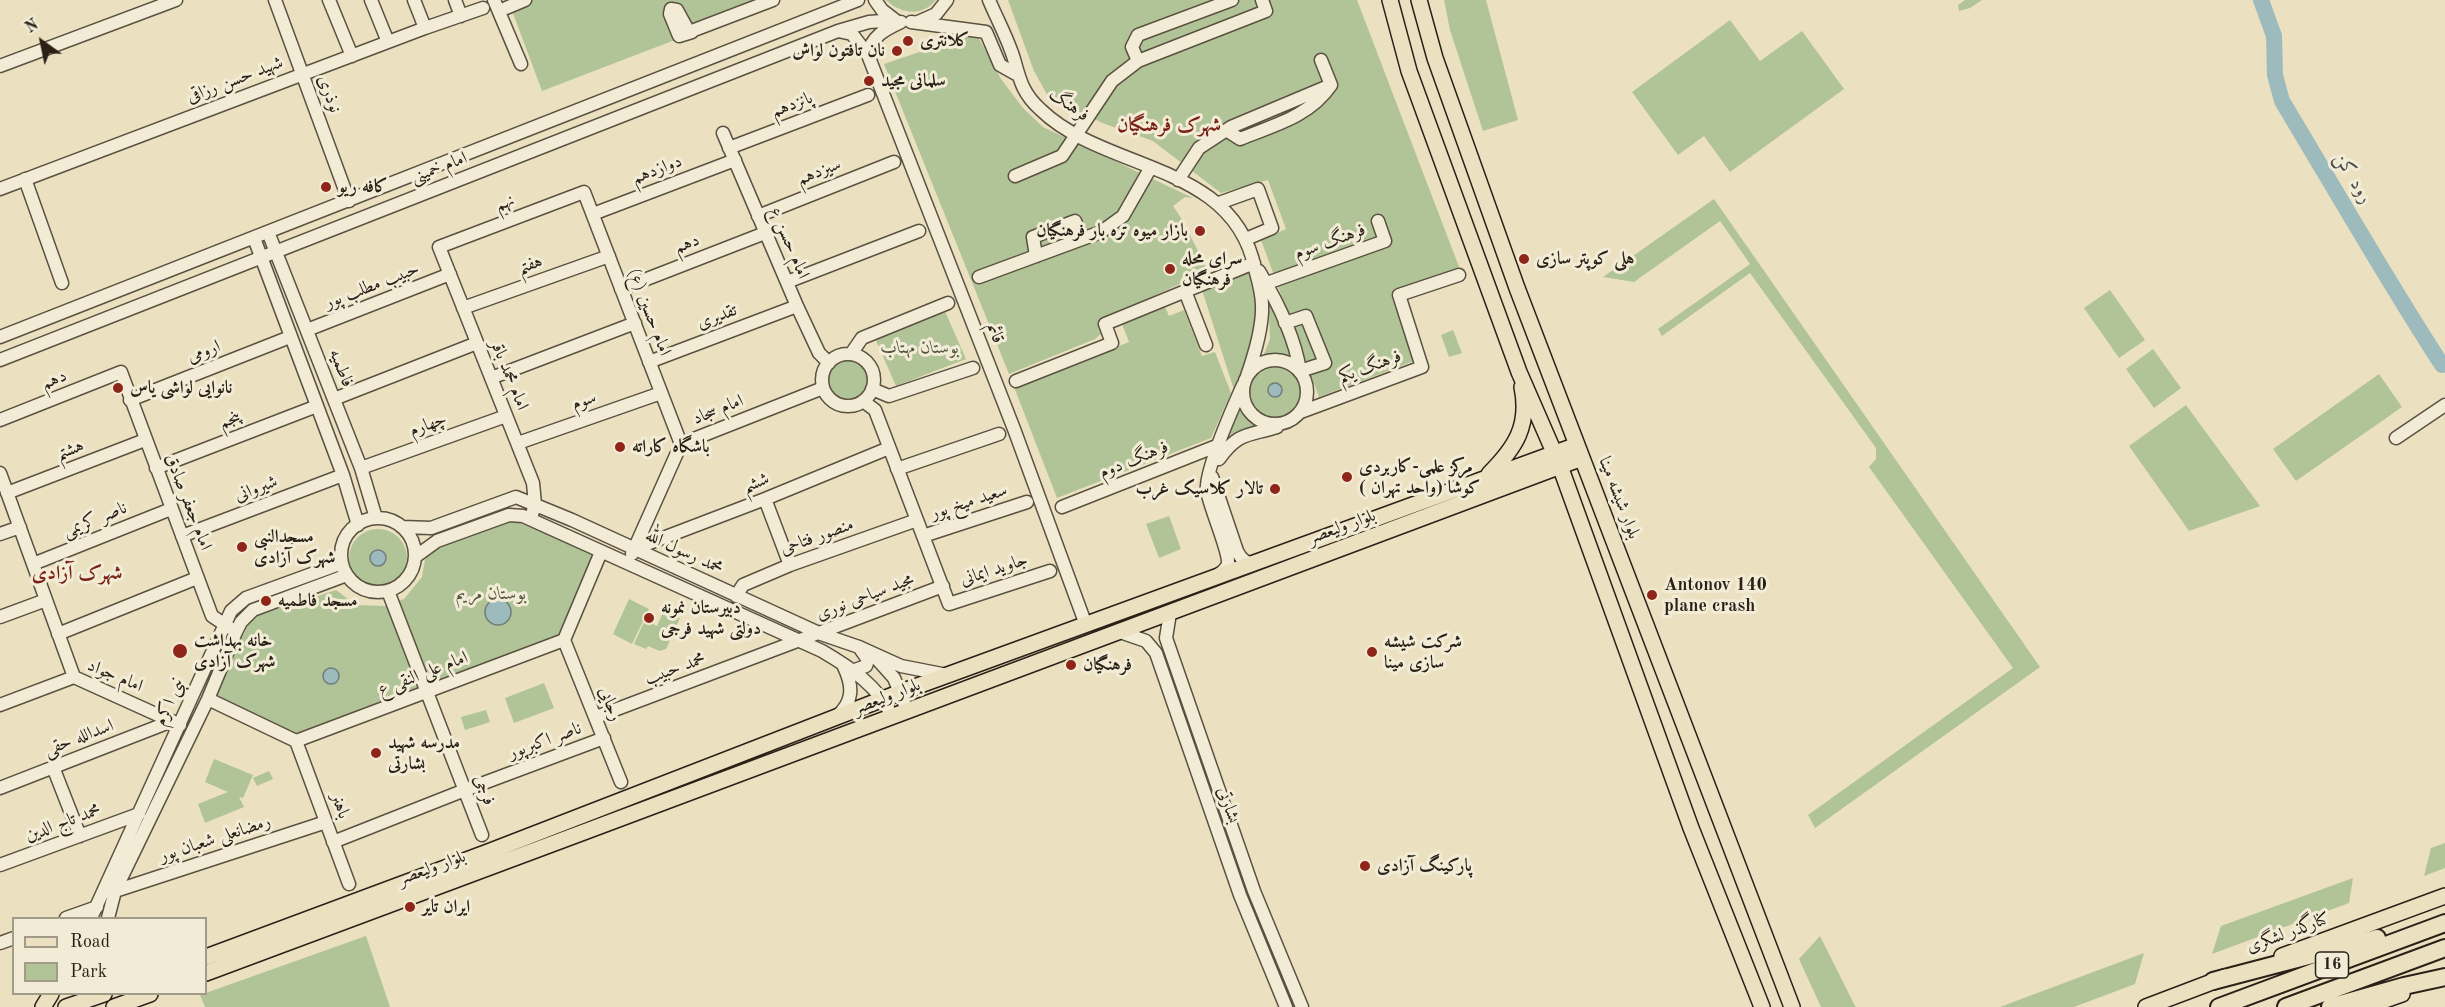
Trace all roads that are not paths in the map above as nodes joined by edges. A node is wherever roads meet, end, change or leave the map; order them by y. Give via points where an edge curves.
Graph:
1 (176, 0) edge
2 (275, 0) edge
3 (329, 0) edge
4 (371, 0) edge
5 (414, 0) edge
6 (455, 0) edge
7 (494, 0) edge
8 (525, 0) edge
9 (773, 0) edge
10 (858, 0) edge
11 (875, 0) edge
12 (946, 0) edge
13 (989, 0) edge
14 (1232, 0) edge
15 (1262, 0) edge
16 (1390, 0) edge
17 (1419, 0) edge
18 (483, 8) dead end
19 (506, 8) dead end
20 (677, 10) dead end
21 (461, 16) junction
22 (903, 21) junction
23 (999, 25) junction
24 (425, 28) junction
25 (838, 31) junction
26 (986, 32) junction
27 (388, 42) junction
28 (868, 55) junction
29 (352, 56) junction
30 (1321, 60) dead end
31 (1138, 61) junction
32 (520, 64) dead end
33 (0, 66) edge
34 (303, 74) junction
35 (1016, 74) junction
36 (868, 95) dead end
37 (723, 133) dead end
38 (1076, 134) junction
39 (729, 148) junction
40 (735, 160) junction
41 (894, 162) dead end
42 (1151, 167) junction
43 (1015, 176) dead end
44 (25, 179) junction
45 (1178, 180) junction
46 (0, 189) edge
47 (584, 192) joint
48 (349, 201) junction
49 (1219, 203) junction
50 (592, 214) junction
51 (758, 216) junction
52 (1378, 221) dead end
53 (920, 231) dead end
54 (268, 232) junction
55 (765, 233) junction
56 (254, 238) junction
57 (1083, 239) junction
58 (1246, 239) junction
59 (439, 247) joint
60 (276, 251) junction
61 (609, 255) junction
62 (1036, 256) junction
63 (261, 258) junction
64 (1254, 263) junction
65 (450, 274) junction
66 (1459, 275) dead end
67 (979, 277) dead end
68 (786, 282) junction
69 (62, 283) dead end
70 (1267, 283) junction
71 (621, 289) junction
72 (1185, 291) junction
73 (948, 303) dead end
74 (796, 306) junction
75 (463, 309) junction
76 (634, 323) junction
77 (1285, 323) junction
78 (307, 330) junction
79 (0, 337) edge
80 (290, 337) junction
81 (477, 343) junction
82 (1206, 345) dead end
83 (851, 354) junction
84 (0, 360) edge
85 (649, 362) junction
86 (829, 363) junction
87 (973, 368) dead end
88 (1300, 371) junction
89 (121, 372) joint
90 (1520, 372) junction
91 (491, 378) junction
92 (1016, 381) dead end
93 (1245, 381) junction
94 (823, 388) junction
95 (872, 388) junction
96 (661, 393) junction
97 (334, 399) junction
98 (130, 400) junction
99 (863, 401) junction
100 (2445, 405) edge
101 (317, 406) junction
102 (1301, 412) junction
103 (506, 416) junction
104 (0, 420) edge
105 (1286, 423) junction
106 (999, 434) dead end
107 (2396, 438) dead end
108 (145, 440) junction
109 (518, 443) junction
110 (681, 444) junction
111 (1219, 445) junction
112 (890, 448) junction
113 (1580, 451) junction
114 (1557, 459) junction
115 (156, 468) junction
116 (361, 468) junction
117 (897, 469) junction
118 (1211, 470) junction
119 (0, 474) edge
120 (343, 475) junction
121 (1485, 478) junction
122 (7, 493) junction
123 (765, 499) junction
124 (1027, 502) dead end
125 (535, 504) junction
126 (1062, 507) dead end
127 (171, 509) junction
128 (376, 518) junction
129 (531, 518) junction
130 (917, 520) junction
131 (358, 525) junction
132 (20, 527) junction
133 (402, 527) junction
134 (0, 534) edge
135 (182, 536) junction
136 (923, 536) junction
137 (634, 549) junction
138 (601, 552) junction
139 (1231, 553) junction
140 (415, 557) junction
141 (342, 563) junction
142 (33, 564) junction
143 (628, 564) junction
144 (790, 566) junction
145 (1258, 570) junction
146 (1050, 571) dead end
147 (347, 575) junction
148 (1217, 577) junction
149 (198, 579) junction
150 (943, 586) junction
151 (388, 591) junction
152 (1228, 591) junction
153 (736, 596) junction
154 (46, 600) junction
155 (1170, 613) junction
156 (0, 617) edge
157 (224, 624) junction
158 (1086, 626) junction
159 (236, 632) junction
160 (1120, 632) junction
161 (58, 634) junction
162 (820, 634) junction
163 (564, 640) junction
164 (801, 642) junction
165 (858, 646) junction
166 (847, 667) junction
167 (950, 676) junction
168 (74, 677) junction
169 (901, 692) junction
170 (428, 693) junction
171 (208, 699) junction
172 (885, 700) junction
173 (0, 705) edge
174 (907, 710) junction
175 (892, 716) junction
176 (596, 717) junction
177 (834, 720) junction
178 (176, 723) junction
179 (604, 738) junction
180 (296, 741) junction
181 (53, 767) junction
182 (621, 782) dead end
183 (0, 788) edge
184 (465, 790) junction
185 (140, 814) junction
186 (326, 822) junction
187 (482, 835) dead end
188 (80, 836) junction
189 (333, 842) junction
190 (0, 865) edge
191 (349, 884) dead end
192 (115, 891) junction
193 (2445, 896) edge
194 (94, 913) edge
195 (72, 917) edge
196 (108, 917) edge
197 (2445, 922) edge
198 (2445, 948) edge
199 (207, 957) edge
200 (207, 973) edge
201 (2445, 978) edge
202 (2213, 981) junction
203 (99, 995) edge
204 (145, 995) edge
205 (71, 1003) edge
206 (114, 1007) edge
207 (1286, 1007) edge
208 (1301, 1007) edge
209 (1762, 1007) edge
210 (1792, 1007) edge
211 (2146, 1007) edge
212 (2219, 1007) edge
213 (2286, 1007) edge
214 (2330, 1007) edge
215 (2365, 1007) edge

1 - 33 street
2 - 34 street, نوذری
3 - 29 street
4 - 27 street
5 - 24 street
6 - 21 street
7 - 32 street
8 - 19 street
9 - 20 street via 692,32
10 - 48 street, امام خمینی
11 - 22 street via 882,10
12 - 22 street via 927,19
13 - 23 street, فرهنگ
14 - 31 street via 1138,35 1132,47
15 - 31 street via 1266,11
16 - 90 main road via 1409,71
17 - 113 main road, بلوار شیشه مینا via 1517,288
18 - 21 street, شهید حسن رزاقی
21 - 24 street, شهید حسن رزاقی
22 - 25 street, امام خمینی via 869,22
22 - 26 street
22 - 28 street via 879,35
23 - 26 street via 993,32
23 - 35 street, فرهنگ via 1014,59
24 - 27 street, شهید حسن رزاقی
25 - 28 street via 852,34
25 - 60 street, امام خمینی
26 - 35 street via 1000,65
27 - 29 street, شهید حسن رزاقی
28 - 158 street, قائم via 1014,429
29 - 34 street, شهید حسن رزاقی
30 - 45 street via 1331,86 1322,99 1307,111 1239,139 1226,130 1199,148
31 - 38 street via 1112,81
34 - 44 street, شهید حسن رزاقی
34 - 48 street, نوذری
35 - 38 street, فرهنگ via 1043,113
36 - 39 street, پانزدهم
37 - 39 street, امام حسن ع
38 - 42 street, فرهنگ
38 - 43 street via 1062,156
39 - 40 street, امام حسن ع
40 - 50 street, دوازدهم
40 - 51 street, امام حسن ع
41 - 51 street, سیزدهم
42 - 45 street, فرهنگ
42 - 57 street via 1123,216
44 - 46 street, شهید حسن رزاقی
44 - 69 street
45 - 49 street, فرهنگ
47 - 50 street, امام حسین (ع)
47 - 59 street, نهم
48 - 54 street, امام خمینی
49 - 58 street, فرهنگ
49 - 58 street via 1258,189 1272,228
50 - 61 street, امام حسین (ع)
51 - 55 street, امام حسن ع
52 - 70 street, فرهنگ سوم via 1385,241
53 - 68 street
54 - 56 street, امام خمینی
54 - 60 street, فاطمیه
55 - 68 street, امام حسن ع
55 - 71 street, دهم
56 - 63 street, فاطمیه
56 - 79 street, امام خمینی
57 - 62 street
57 - 62 street via 1075,221 1033,237
58 - 64 street, فرهنگ
59 - 65 street, امام محمد باقر
60 - 63 street, امام خمینی
60 - 78 street, فاطمیه
61 - 71 street, امام حسین (ع)
61 - 75 street, هفتم
62 - 67 street
63 - 80 street, فاطمیه
63 - 84 street, امام خمینی
64 - 70 street, فرهنگ
64 - 72 street
64 - 93 street, فرهنگ via 1263,305 1255,353
65 - 75 street, امام محمد باقر
65 - 78 street, حبیب مطلب پور
66 - 102 street, فرهنگ یکم via 1399,295 1422,367
68 - 74 street, امام حسن ع
70 - 77 street, فرهنگ
71 - 76 street, امام حسین (ع)
72 - 82 street
72 - 92 street via 1105,324 1112,343
73 - 83 street via 862,338
74 - 85 street, تقدیری
74 - 86 street, امام حسن ع via 819,353
75 - 81 street, امام محمد باقر
76 - 85 street, امام حسین (ع)
76 - 91 street
77 - 88 street, فرهنگ
77 - 88 street via 1306,316 1324,363
78 - 97 street, فاطمیه
80 - 98 street, ارومی
80 - 101 street, فاطمیه
81 - 91 street, امام محمد باقر
81 - 97 street
83 - 86 street via 835,357
83 - 95 street via 870,366
85 - 96 street, امام حسین (ع)
86 - 94 street via 822,374
87 - 95 street via 889,396
88 - 93 street via 1283,360 1273,360 1262,362
88 - 102 street, فرهنگ via 1308,391
89 - 98 street, امام جعفر صادق
89 - 104 street, دهم
90 - 114 main road
90 - 121 main road via 1524,415 1521,433 1514,447
91 - 103 street, امام محمد باقر
93 - 105 street via 1244,399 1255,417 1264,423
93 - 111 street, فرهنگ
94 - 99 street via 840,405
94 - 110 street, امام سجاد
95 - 99 street
96 - 109 street, سوم
96 - 110 street, امام حسین (ع)
97 - 116 street, فاطمیه
98 - 108 street, امام جعفر صادق
99 - 112 street via 875,410
100 - 107 street
101 - 115 street, پنجم
101 - 120 street, فاطمیه
102 - 105 street
103 - 109 street, امام محمد باقر
103 - 116 street, چهارم
105 - 118 street via 1230,444
106 - 117 street
108 - 115 street, امام جعفر صادق
108 - 122 street, هشتم
109 - 125 street, امام محمد باقر via 533,483
110 - 137 street, امام سجاد
111 - 118 street, فرهنگ
111 - 126 street, فرهنگ دوم
112 - 117 street
112 - 123 street, ششم
113 - 114 main road, بلوار ولیعصر
113 - 210 main road, بلوار شیشه مینا
114 - 121 main road, بلوار ولیعصر
114 - 145 main road, بلوار ولیعصر
114 - 209 main road via 1691,828
115 - 127 street, امام جعفر صادق
116 - 128 street, فاطمیه
117 - 130 street
118 - 139 street, فرهنگ via 1206,487 1211,510
119 - 122 street
120 - 131 street, فاطمیه
120 - 135 street, شیروانی
121 - 145 main road, بلوار ولیعصر
122 - 132 street
123 - 137 street, ششم
123 - 144 street
124 - 136 street, سعید میخ پور
125 - 129 street, امام محمد باقر
125 - 133 street, محمد رسول الله via 516,498 431,528
125 - 137 street, محمد رسول الله
127 - 135 street, امام جعفر صادق
127 - 142 street, ناصر کریمی
128 - 131 street
128 - 133 street, محمد رسول الله
129 - 138 street, محمد رسول الله
129 - 140 street, محمد رسول الله via 509,515 437,541
130 - 136 street
130 - 144 street, منصور فتاحی
131 - 141 street via 344,541
132 - 134 street
132 - 142 street
133 - 140 street via 412,540
135 - 149 street, امام جعفر صادق
136 - 150 street
137 - 143 street, امام سجاد
137 - 153 street, محمد رسول الله
138 - 143 street, محمد رسول الله
138 - 163 street
139 - 145 street
139 - 148 street via 1225,570
140 - 151 street, محمد رسول الله via 407,578
141 - 147 street
141 - 157 street, نبی اکرم via 246,598 231,611
142 - 154 street
143 - 164 street, محمد رسول الله
144 - 153 street, منصور فتاحی via 743,585
145 - 148 main road, بلوار ولیعصر
145 - 152 main road, بلوار ولیعصر
146 - 150 street, جاوید ایمانی via 950,604
147 - 151 street via 370,591
147 - 159 street, نبی اکرم via 254,610
148 - 152 main road via 1229,578
148 - 158 main road, بلوار ولیعصر
149 - 157 street, امام جعفر صادق via 212,616
149 - 161 street
150 - 162 street, مجید سیاحی نوری
151 - 170 street, فرجی
152 - 155 main road, بلوار ولیعصر
153 - 162 street, محمد رسول الله
154 - 156 street
154 - 161 street
155 - 160 main road, بلوار ولیعصر
155 - 208 street, بشارتی via 1166,638 1254,891
157 - 159 street, امام جعفر صادق
157 - 178 street, نبی اکرم
158 - 167 main road, بلوار ولیعصر
159 - 171 street, نبی اکرم
160 - 174 main road, بلوار ولیعصر
160 - 207 street, بشارتی via 1146,641 1156,653 1240,895
161 - 168 street
162 - 164 street, مجید سیاحی نوری
162 - 165 street, محمد رسول الله
163 - 170 street, امام علی النقی ع
163 - 176 street, رجایی
164 - 166 street, محمد رسول الله
164 - 176 street, محمد حبیب
165 - 166 street via 868,660 866,666
165 - 167 street, محمد رسول الله via 901,666
165 - 169 street via 888,668
166 - 172 street, محمد رسول الله
166 - 177 street via 852,682 851,698
167 - 169 main road, بلوار ولیعصر
168 - 173 street, امام جواد
168 - 178 street, امام جواد
169 - 172 main road, بلوار ولیعصر
169 - 174 street
170 - 180 street, امام علی النقی ع
170 - 184 street, فرجی
171 - 180 street
171 - 192 street, نبی اکرم
172 - 175 street, محمد رسول الله
172 - 177 main road, بلوار ولیعصر
174 - 175 main road, بلوار ولیعصر
175 - 200 main road, بلوار ولیعصر
176 - 179 street, رجایی
177 - 199 main road, بلوار ولیعصر
178 - 181 street, اسدالله حقی
178 - 185 street, نبی اکرم
179 - 182 street, رجایی
179 - 184 street, ناصر اکبرپور
180 - 186 street, باهنر
181 - 183 street, اسدالله حقی
181 - 188 street
184 - 187 street, فرجی
184 - 189 street, ناصر اکبرپور
185 - 188 street, محمد تاج الدین
185 - 194 street, نبی اکرم
186 - 189 street, باهنر
186 - 192 street, رمضانعلی شعبان پور
188 - 190 street, محمد تاج الدین
189 - 191 street, باهنر
192 - 196 street, نبی اکرم
193 - 202 main road, کنارگذر لشگری
194 - 195 street
197 - 202 highway
197 - 212 highway, 16
198 - 213 highway, 16
201 - 214 highway
201 - 215 main road
202 - 211 main road, کنارگذر لشگری
203 - 205 main road
204 - 206 main road

